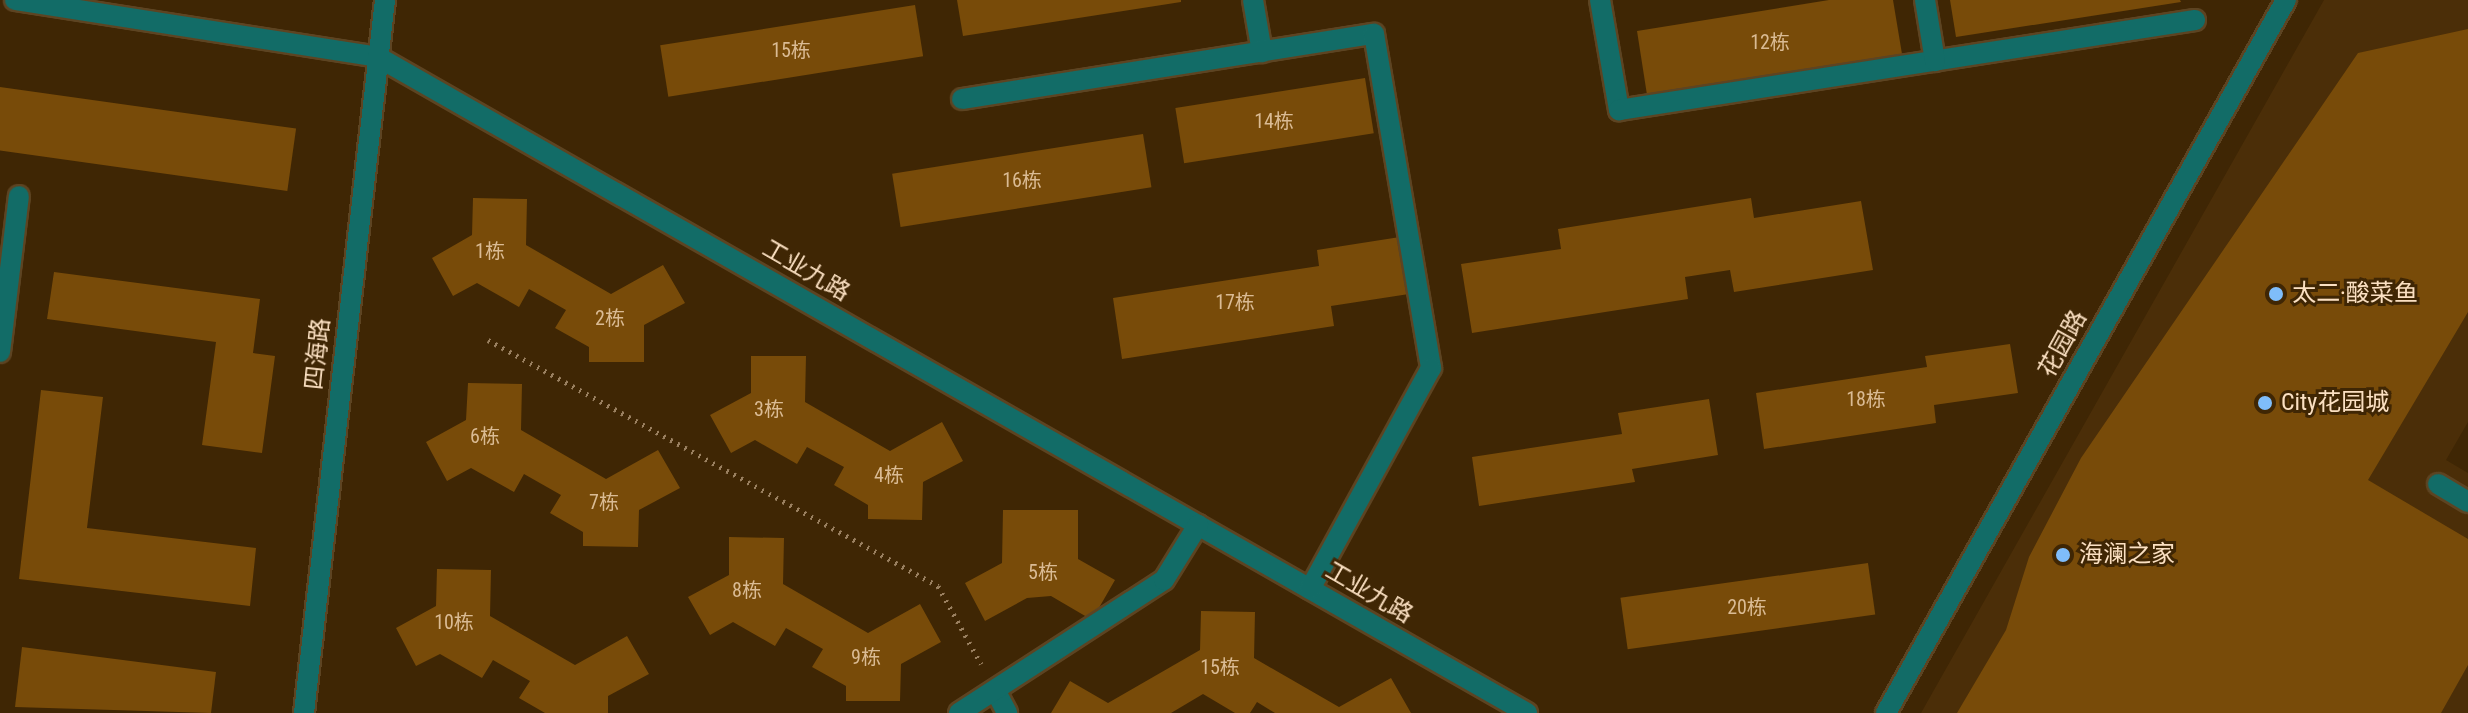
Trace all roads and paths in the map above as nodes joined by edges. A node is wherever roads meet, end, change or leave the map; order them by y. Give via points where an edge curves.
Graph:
1 (15, 0) edge
2 (385, 0) edge
3 (1253, 0) edge
4 (1600, 0) edge
5 (1925, 0) edge
6 (2286, 0) edge
7 (2195, 20) dead end
8 (1262, 52) junction
9 (378, 57) junction
10 (1935, 61) junction
11 (962, 99) dead end
12 (19, 196) dead end
13 (488, 340) dead end
14 (0, 352) edge
15 (2438, 484) dead end
16 (2468, 502) edge
17 (1198, 525) junction
18 (1310, 589) junction
19 (995, 690) junction
20 (304, 713) edge
21 (959, 713) edge
22 (1007, 713) edge
23 (1527, 713) edge
24 (1886, 713) edge

1 - 9 street, 工业九路
2 - 9 street, 四海路
3 - 8 street
4 - 10 street via 1619,110
5 - 10 street
6 - 24 street, 花园路
7 - 10 street
8 - 11 street
8 - 18 street via 1374,34 1431,368
9 - 17 street, 工业九路
9 - 20 street, 四海路
12 - 14 street
13 - 19 path via 938,586
15 - 16 street
17 - 18 street, 工业九路
17 - 19 street via 1164,580
18 - 23 street, 工业九路
19 - 21 street
19 - 22 street

